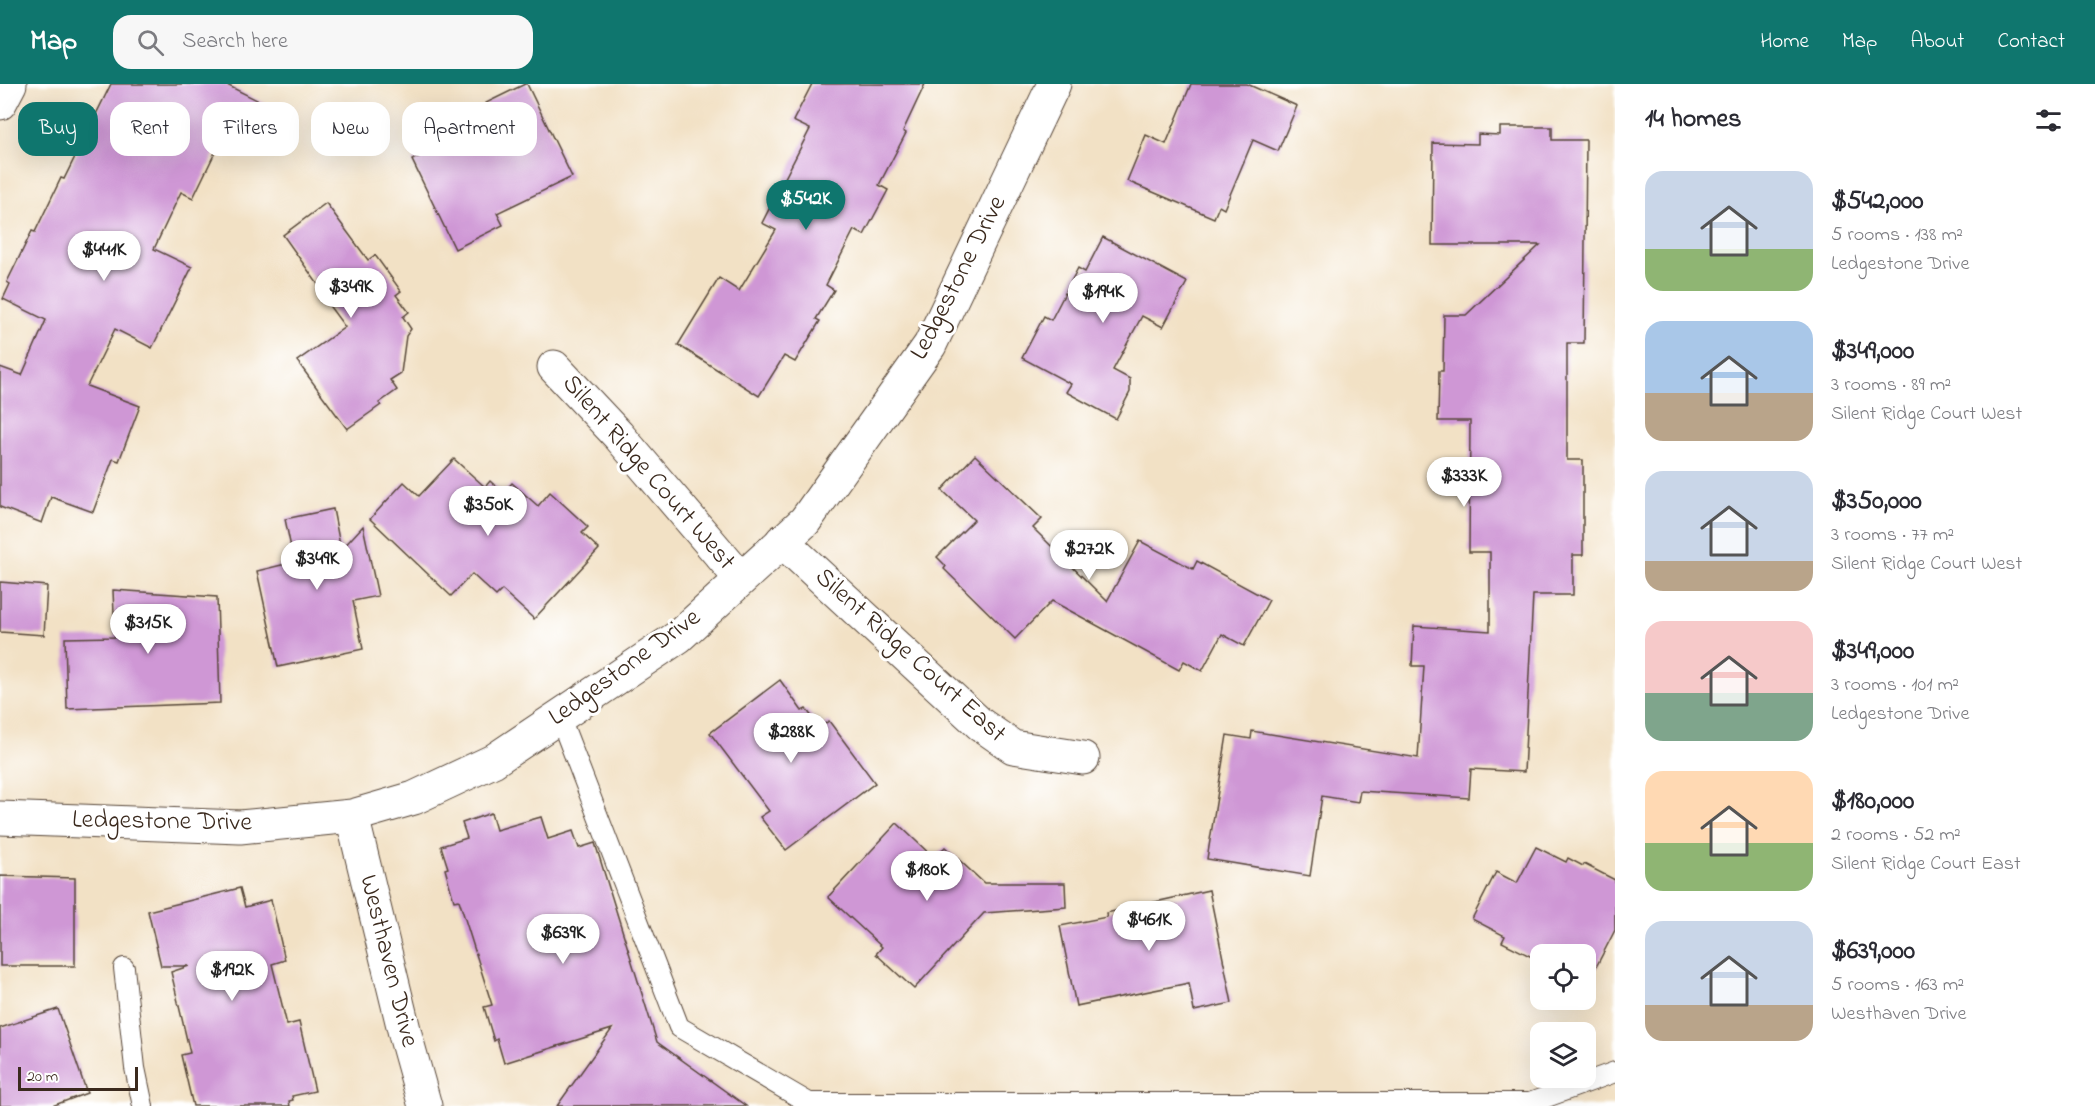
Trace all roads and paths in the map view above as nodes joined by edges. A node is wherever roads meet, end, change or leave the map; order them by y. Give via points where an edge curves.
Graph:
1 (10, 84) edge
2 (1054, 84) edge
3 (0, 103) edge
4 (554, 367) dead end
5 (782, 541) junction
6 (741, 579) junction
7 (559, 715) junction
8 (1083, 758) dead end
9 (352, 816) junction
10 (0, 818) edge
11 (124, 968) dead end
12 (1615, 1072) edge
13 (1530, 1104) edge
14 (422, 1105) edge
15 (142, 1106) edge

1 - 3 street
2 - 5 street, Ledgestone Drive via 930,345 805,521
4 - 6 street, Silent Ridge Court West via 618,435
5 - 6 street, Ledgestone Drive
5 - 8 street, Silent Ridge Court East via 980,724 1013,747
6 - 7 street, Ledgestone Drive via 678,637
7 - 9 street, Ledgestone Drive via 493,761 414,798
7 - 13 lane via 679,1027 809,1103
9 - 10 street, Ledgestone Drive via 240,827
9 - 14 street, Westhaven Drive
11 - 15 lane
12 - 13 lane

